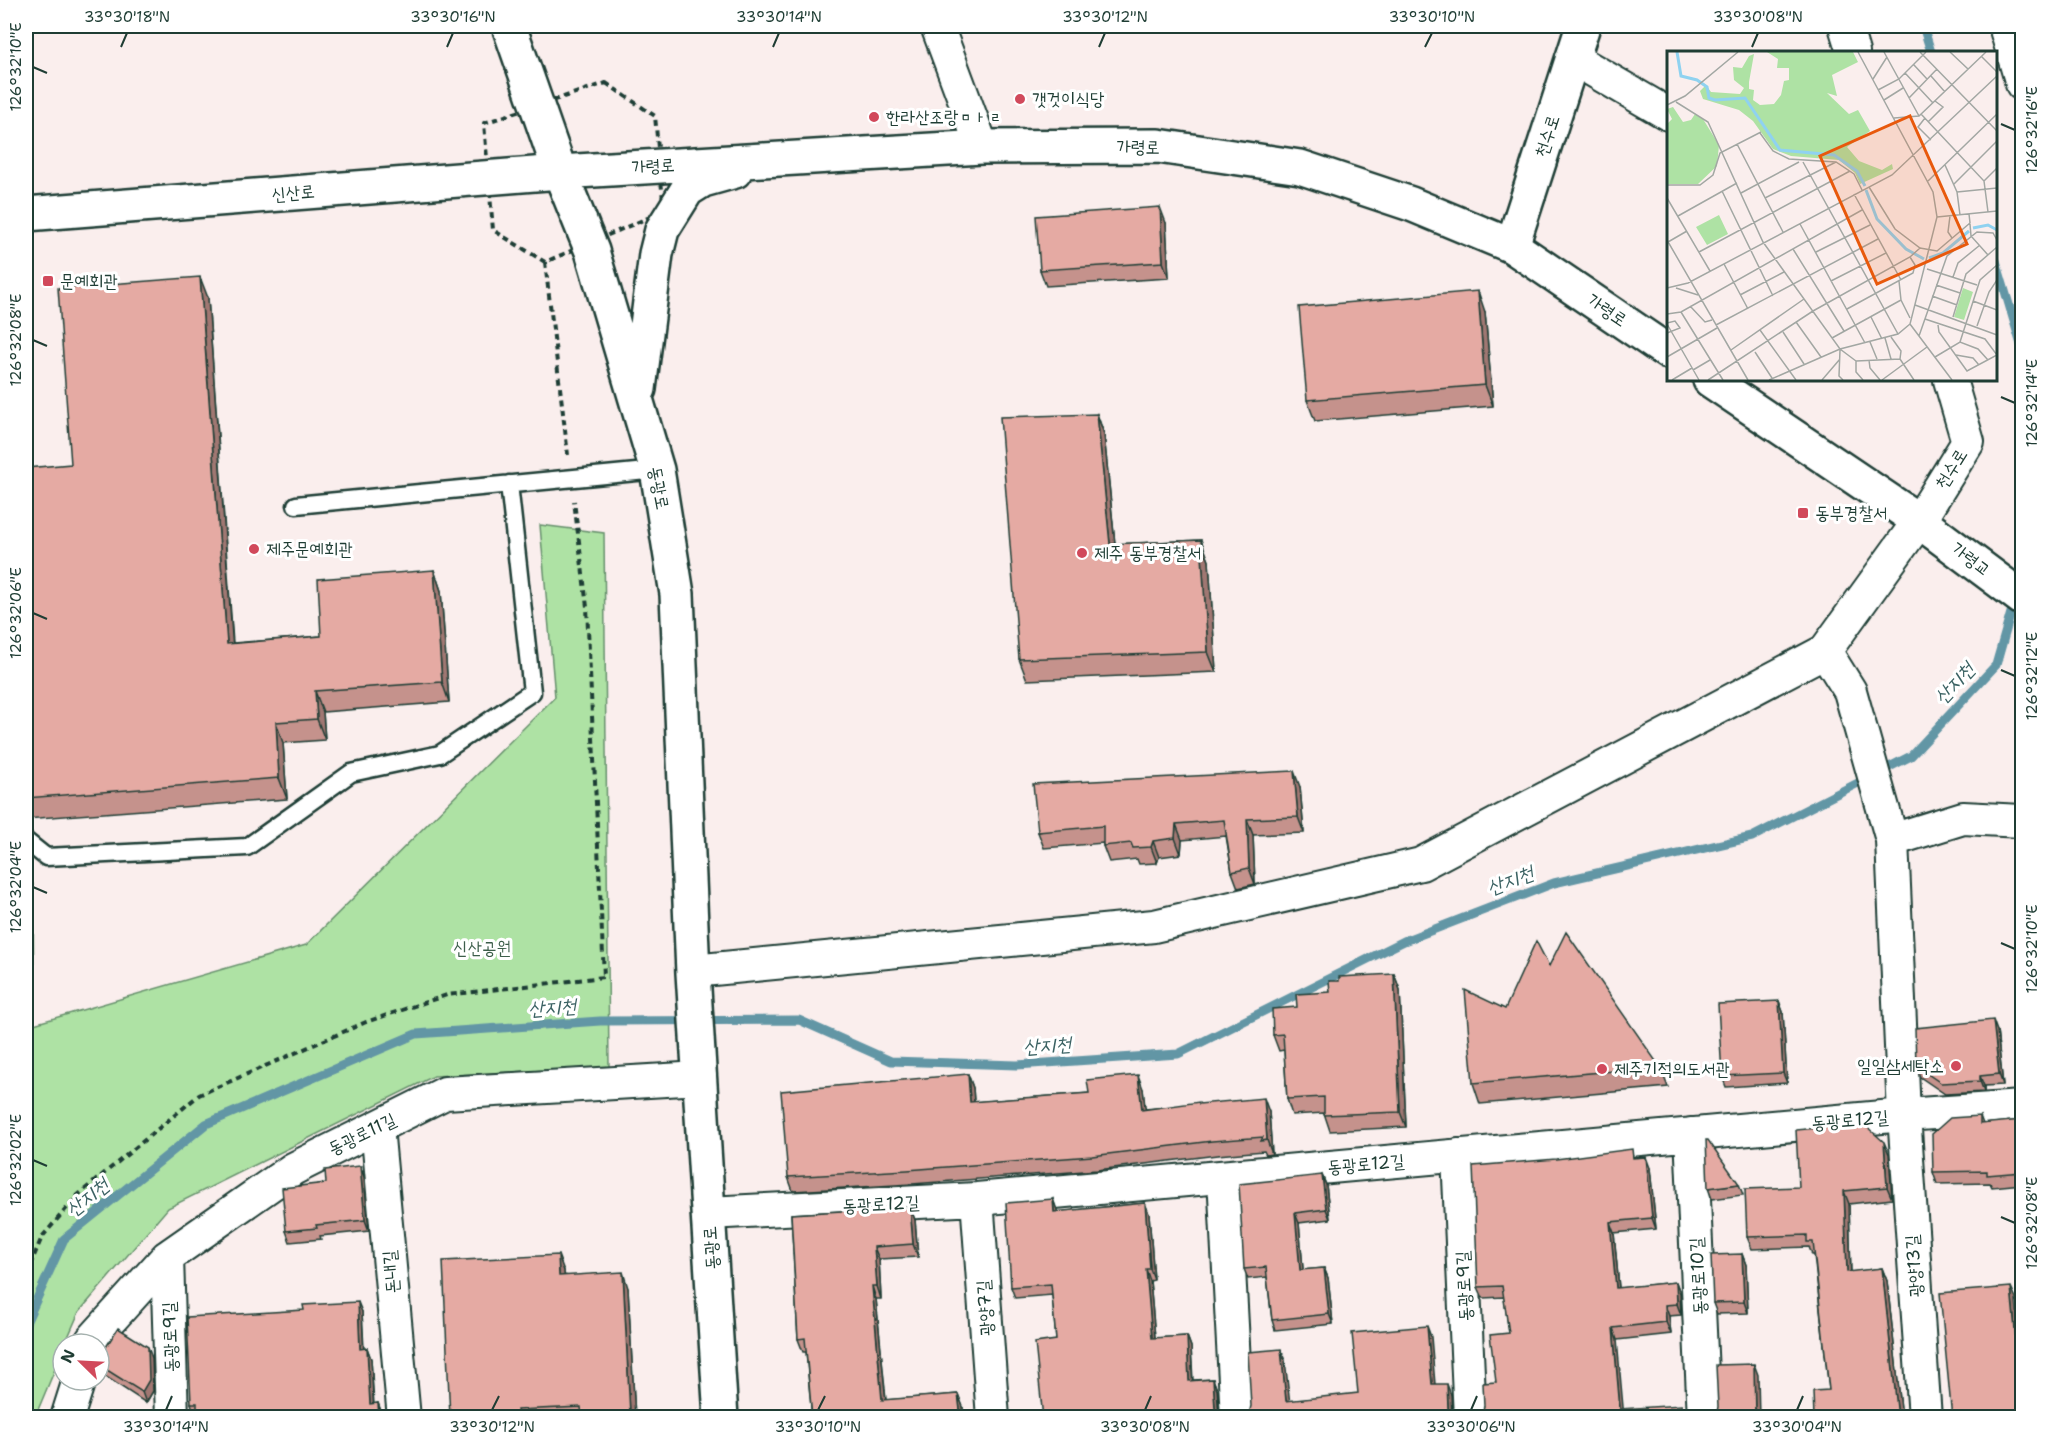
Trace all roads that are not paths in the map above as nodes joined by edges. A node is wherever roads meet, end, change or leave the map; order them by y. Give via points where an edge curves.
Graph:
1 (509, 26) edge
2 (937, 26) edge
3 (1583, 26) edge
4 (1845, 26) edge
5 (2005, 26) edge
6 (1853, 51) edge
7 (1572, 58) junction
8 (2022, 84) edge
9 (1667, 113) edge
10 (981, 147) junction
11 (778, 159) junction
12 (560, 172) junction
13 (26, 214) edge
14 (1512, 246) junction
15 (1667, 351) edge
16 (1711, 381) edge
17 (1950, 381) edge
18 (637, 403) junction
19 (657, 470) junction
20 (508, 484) junction
21 (296, 505) dead end
22 (1919, 521) junction
23 (2022, 598) edge
24 (1825, 651) junction
25 (2022, 821) edge
26 (1892, 840) junction
27 (26, 841) edge
28 (693, 973) junction
29 (700, 1077) junction
30 (2022, 1107) edge
31 (1904, 1115) junction
32 (377, 1127) junction
33 (1691, 1134) junction
34 (1458, 1155) junction
35 (1224, 1177) junction
36 (977, 1199) junction
37 (708, 1213) junction
38 (167, 1257) junction
39 (99, 1332) edge
40 (75, 1392) edge
41 (67, 1418) edge
42 (172, 1418) edge
43 (404, 1418) edge
44 (722, 1418) edge
45 (993, 1418) edge
46 (1236, 1418) edge
47 (1470, 1418) edge
48 (1704, 1418) edge
49 (1925, 1418) edge

1 - 12 main road, 동광로
2 - 10 street
3 - 7 main road, 천수로
4 - 6 street
5 - 8 street
7 - 9 street
7 - 14 main road, 천수로
10 - 11 main road, 가령로
10 - 14 main road, 가령로 via 1158,146 1300,167 1411,204
11 - 12 main road, 가령로
11 - 18 main road via 703,180 687,190 662,230
12 - 13 main road, 신산로
12 - 18 main road, 동광로 via 592,251
14 - 15 main road, 가령로
16 - 22 main road
17 - 22 street, 천수로 via 1968,442
18 - 19 main road, 동광로
19 - 20 lane
19 - 28 main road, 동광로 via 677,594
20 - 21 lane
20 - 27 lane via 532,692 440,754 351,773 247,847 46,857
22 - 23 main road, 가령교
22 - 24 street, 천수로
24 - 26 street, 광양13길 via 1851,691
24 - 28 street via 1421,864 1154,926
25 - 26 street via 1963,818
26 - 31 street, 광양13길
28 - 29 main road, 동광로
29 - 32 street, 동광로11길 via 445,1093
29 - 37 main road, 동광로
30 - 31 street, 동광로12길
31 - 33 street, 동광로12길
31 - 49 street, 광양13길
32 - 38 street, 동광로11길 via 293,1169
32 - 43 street, 돈내길
33 - 34 street, 동광로12길
33 - 48 street, 동광로10길
34 - 35 street, 동광로12길
34 - 47 street, 동광로9길
35 - 36 street, 동광로12길
35 - 46 street
36 - 37 street, 동광로12길
36 - 45 street, 광양7길
37 - 44 main road, 동광로
38 - 39 street, 동광로11길
38 - 42 street, 동광로9길
40 - 41 street

